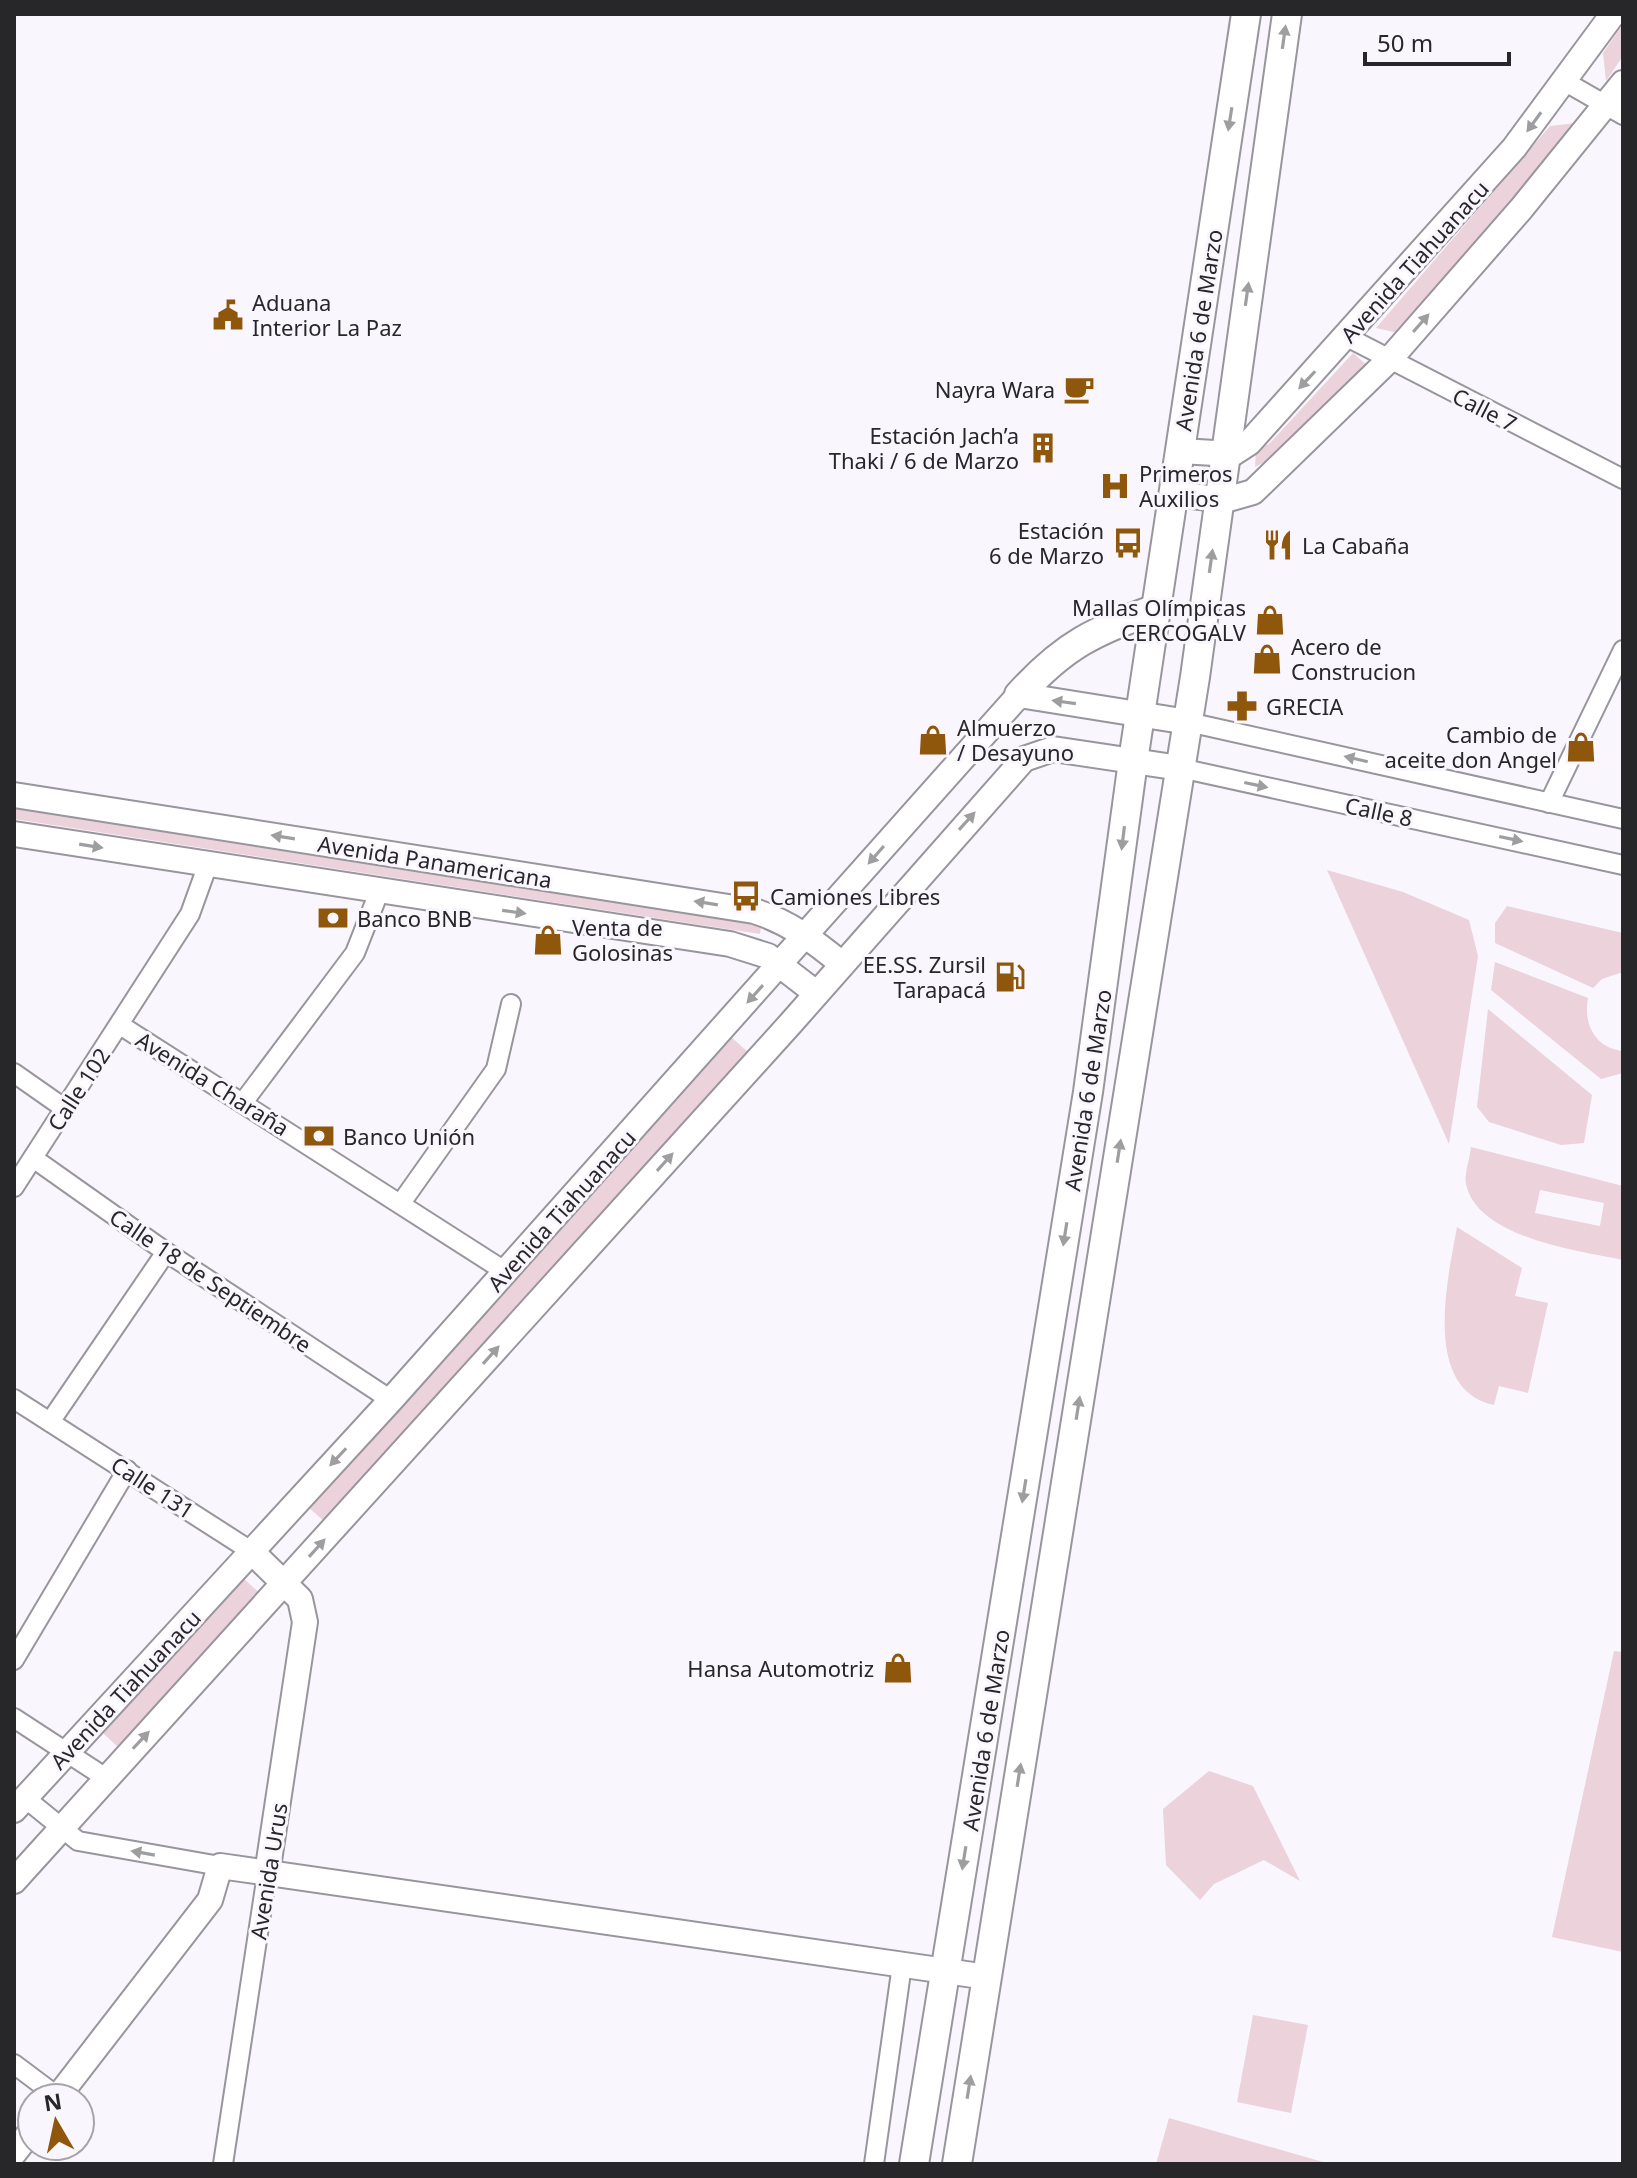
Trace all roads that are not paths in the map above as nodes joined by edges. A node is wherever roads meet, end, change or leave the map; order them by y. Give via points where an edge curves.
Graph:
1 (1246, 14) edge
2 (1287, 14) edge
3 (1613, 14) edge
4 (1564, 81) junction
5 (1623, 83) edge
6 (1615, 111) edge
7 (1347, 337) junction
8 (1389, 360) junction
9 (1180, 451) junction
10 (1224, 455) junction
11 (1623, 479) edge
12 (1175, 494) junction
13 (1219, 499) junction
14 (1158, 608) junction
15 (1623, 650) edge
16 (1019, 695) junction
17 (1141, 713) junction
18 (1188, 722) junction
19 (1133, 761) junction
20 (1180, 768) junction
21 (14, 795) edge
22 (1549, 803) junction
23 (1623, 819) edge
24 (14, 834) edge
25 (208, 864) junction
26 (1623, 865) edge
27 (379, 892) junction
28 (806, 935) junction
29 (842, 964) junction
30 (781, 965) junction
31 (816, 993) junction
32 (511, 1004) dead end
33 (120, 1025) junction
34 (14, 1073) edge
35 (244, 1101) junction
36 (64, 1108) junction
37 (33, 1158) junction
38 (14, 1187) edge
39 (401, 1203) junction
40 (166, 1252) junction
41 (506, 1272) junction
42 (14, 1399) edge
43 (391, 1400) junction
44 (50, 1422) junction
45 (127, 1470) junction
46 (251, 1551) junction
47 (286, 1583) junction
48 (14, 1660) edge
49 (14, 1718) edge
50 (67, 1752) junction
51 (106, 1778) junction
52 (20, 1804) edge
53 (61, 1829) junction
54 (220, 1866) junction
55 (267, 1874) junction
56 (14, 1881) edge
57 (902, 1965) junction
58 (945, 1972) junction
59 (987, 1977) junction
60 (14, 2064) edge
61 (38, 2082) edge
62 (70, 2082) edge
63 (223, 2164) edge
64 (874, 2164) edge
65 (914, 2164) edge
66 (957, 2164) edge

1 -> 9 highway, Avenida 6 de Marzo
10 -> 2 highway, Avenida 6 de Marzo
3 - 4 main road, Avenida Tiahuanacu
4 - 6 street
4 -> 7 main road, Avenida Tiahuanacu via 1514,148
5 - 6 main road, Avenida Tiahuanacu
8 -> 6 main road, Avenida Tiahuanacu
7 - 8 street, Calle 7
7 -> 10 main road, Avenida Tiahuanacu via 1249,443
8 - 11 street, Calle 7
8 - 13 main road, Avenida Tiahuanacu via 1253,492
9 - 10 main road
9 - 12 highway, Avenida 6 de Marzo
10 - 13 highway, Avenida 6 de Marzo
12 - 13 main road, Avenida Tiahuanacu
12 - 14 highway, Avenida 6 de Marzo
18 -> 13 highway, Avenida 6 de Marzo
14 - 16 highway via 1075,642
14 - 17 highway, Avenida 6 de Marzo
15 - 22 street
17 -> 16 main road
16 -> 28 main road, Avenida Tiahuanacu
17 - 18 main road, Calle 8
17 - 19 highway, Avenida 6 de Marzo
18 - 20 highway, Avenida 6 de Marzo
22 -> 18 street, Calle 8
19 - 20 main road, Calle 8
29 -> 19 main road, Avenida Tiahuanacu via 1024,759 1053,749
19 -> 58 highway, Avenida 6 de Marzo via 1088,1092
20 -> 26 street, Calle 8
59 -> 20 highway, Avenida 6 de Marzo
28 -> 21 main road, Avenida Panamericana via 754,911
22 - 23 street, Calle 8
24 -> 25 main road, Avenida Panamericana
25 - 27 main road, Avenida Panamericana
25 - 33 street, Calle 102 via 190,914
27 -> 30 main road, Avenida Panamericana via 730,944
27 - 35 street via 355,953
28 - 29 main road, Avenida Panamericana
28 - 30 main road, Avenida Tiahuanacu
29 - 31 main road, Avenida Tiahuanacu
30 - 31 main road, Avenida Panamericana
30 -> 41 main road, Avenida Tiahuanacu
47 -> 31 main road, Avenida Tiahuanacu
32 - 39 street via 496,1069
33 - 35 street, Avenida Charaña
33 - 36 street, Calle 102
34 - 36 street
35 - 39 street, Avenida Charaña
36 - 37 street, Calle 102
37 - 38 street, Calle 102
37 - 40 street, Calle 18 de Septiembre
39 - 41 street, Avenida Charaña
40 - 43 street, Calle 18 de Septiembre
40 - 44 street
41 - 43 main road, Avenida Tiahuanacu
42 - 44 street, Calle 131
43 -> 46 main road, Avenida Tiahuanacu
44 - 45 street, Calle 131
45 - 46 street, Calle 131
45 - 48 street
46 - 47 main road, Calle 131
46 - 50 main road, Avenida Tiahuanacu
51 -> 47 main road, Avenida Tiahuanacu
47 - 55 main road, Avenida Urus via 300,1599 305,1622
49 - 50 street
50 - 51 street
50 - 52 main road, Avenida Tiahuanacu
51 - 53 main road, Avenida Tiahuanacu
52 - 53 street
54 -> 53 street via 98,1846
53 - 56 main road, Avenida Tiahuanacu
54 - 55 main road
54 - 62 main road via 210,1900
55 - 57 main road
55 - 63 street, Avenida Urus
57 - 58 main road
57 - 64 street
58 - 59 main road
58 - 65 highway, Avenida 6 de Marzo
66 -> 59 highway, Avenida 6 de Marzo
60 - 61 street

